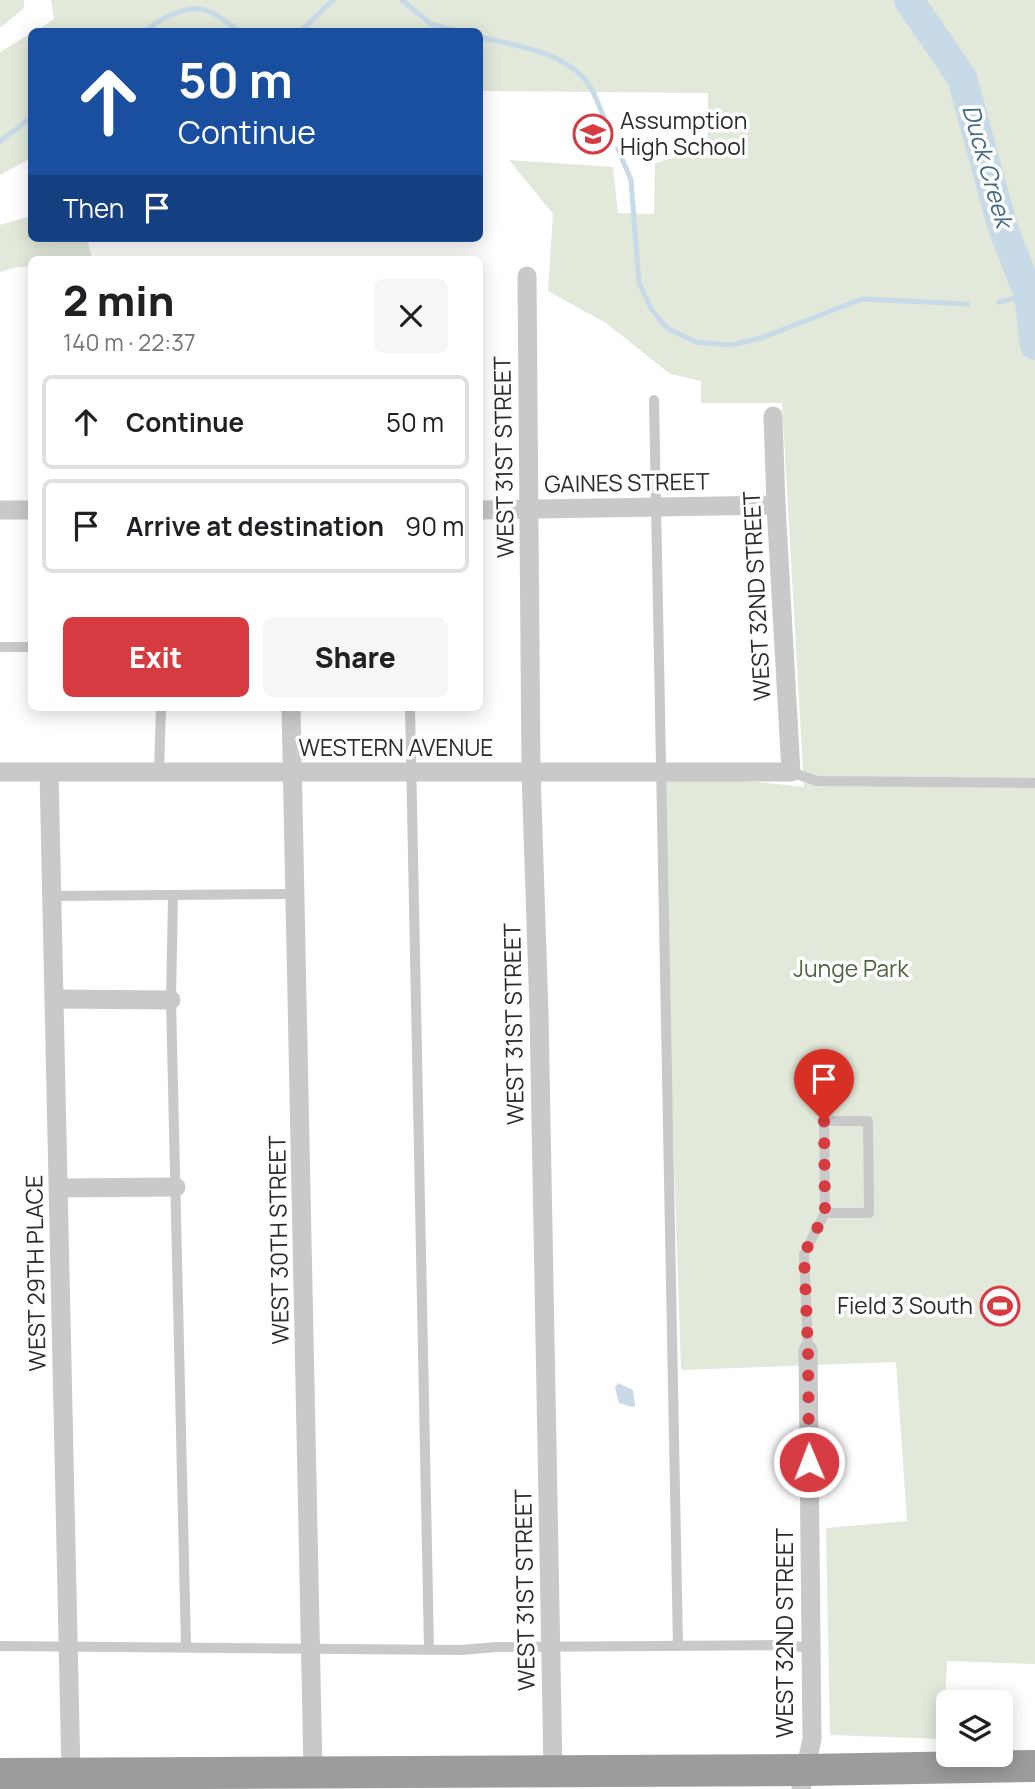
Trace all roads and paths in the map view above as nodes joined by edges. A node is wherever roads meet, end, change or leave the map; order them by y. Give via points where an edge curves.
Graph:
1 (527, 276) dead end
2 (654, 400) dead end
3 (774, 416) dead end
4 (776, 505) junction
5 (655, 508) junction
6 (529, 509) junction
7 (0, 510) edge
8 (28, 510) edge
9 (483, 510) edge
10 (0, 647) edge
11 (28, 647) edge
12 (161, 711) edge
13 (291, 711) edge
14 (410, 711) edge
15 (0, 772) edge
16 (49, 772) junction
17 (159, 772) junction
18 (292, 772) junction
19 (411, 772) junction
20 (531, 772) junction
21 (662, 772) junction
22 (791, 772) junction
23 (1035, 783) edge
24 (296, 894) junction
25 (173, 896) junction
26 (51, 897) junction
27 (54, 999) junction
28 (171, 1000) junction
29 (176, 1187) junction
30 (60, 1188) junction
31 (825, 1213) junction
32 (808, 1350) joint
33 (0, 1646) edge
34 (68, 1646) junction
35 (551, 1646) junction
36 (678, 1646) junction
37 (186, 1647) junction
38 (312, 1648) junction
39 (811, 1648) junction
40 (429, 1649) junction
41 (1035, 1766) edge
42 (553, 1771) junction
43 (313, 1772) junction
44 (0, 1774) edge
45 (71, 1774) junction
46 (803, 1779) edge
47 (238, 1780) edge
48 (510, 1780) edge

1 - 6 street, WEST 31ST STREET
2 - 5 lane
3 - 4 street, WEST 32ND STREET
4 - 5 street, GAINES STREET
4 - 22 street, WEST 32ND STREET
5 - 6 street, GAINES STREET
5 - 21 lane
6 - 9 street, GAINES STREET
6 - 20 street, WEST 31ST STREET
7 - 8 street
10 - 11 lane
12 - 17 lane
13 - 18 street, WEST 30TH STREET
14 - 19 lane
15 - 16 street, WESTERN AVENUE
16 - 17 street, WESTERN AVENUE
16 - 26 street, WEST 29TH PLACE
17 - 18 street, WESTERN AVENUE
18 - 19 street, WESTERN AVENUE
18 - 24 street, WEST 30TH STREET
19 - 20 street, WESTERN AVENUE
19 - 40 lane
20 - 21 street, WESTERN AVENUE
20 - 35 street, WEST 31ST STREET
21 - 22 street, WESTERN AVENUE
21 - 36 lane
22 - 23 lane via 817,781
24 - 25 lane
24 - 38 street, WEST 30TH STREET
25 - 26 lane
25 - 28 lane
26 - 27 street, WEST 29TH PLACE
27 - 28 street
27 - 30 street, WEST 29TH PLACE
28 - 29 lane
29 - 30 street
29 - 37 lane
30 - 34 street, WEST 29TH PLACE
31 - 31 lane via 869,1213 867,1121 824,1121
31 - 32 lane via 804,1254
32 - 39 street, WEST 32ND STREET
33 - 34 lane
34 - 37 lane
34 - 45 street, WEST 29TH PLACE
35 - 36 lane
35 - 40 lane
35 - 42 street, WEST 31ST STREET
36 - 39 lane
37 - 38 lane
38 - 40 lane
38 - 43 street, WEST 30TH STREET
39 - 46 street, WEST 32ND STREET via 812,1739
41 - 46 highway
42 - 46 highway
42 - 48 highway
43 - 47 highway
43 - 48 highway
44 - 45 highway
45 - 47 highway

